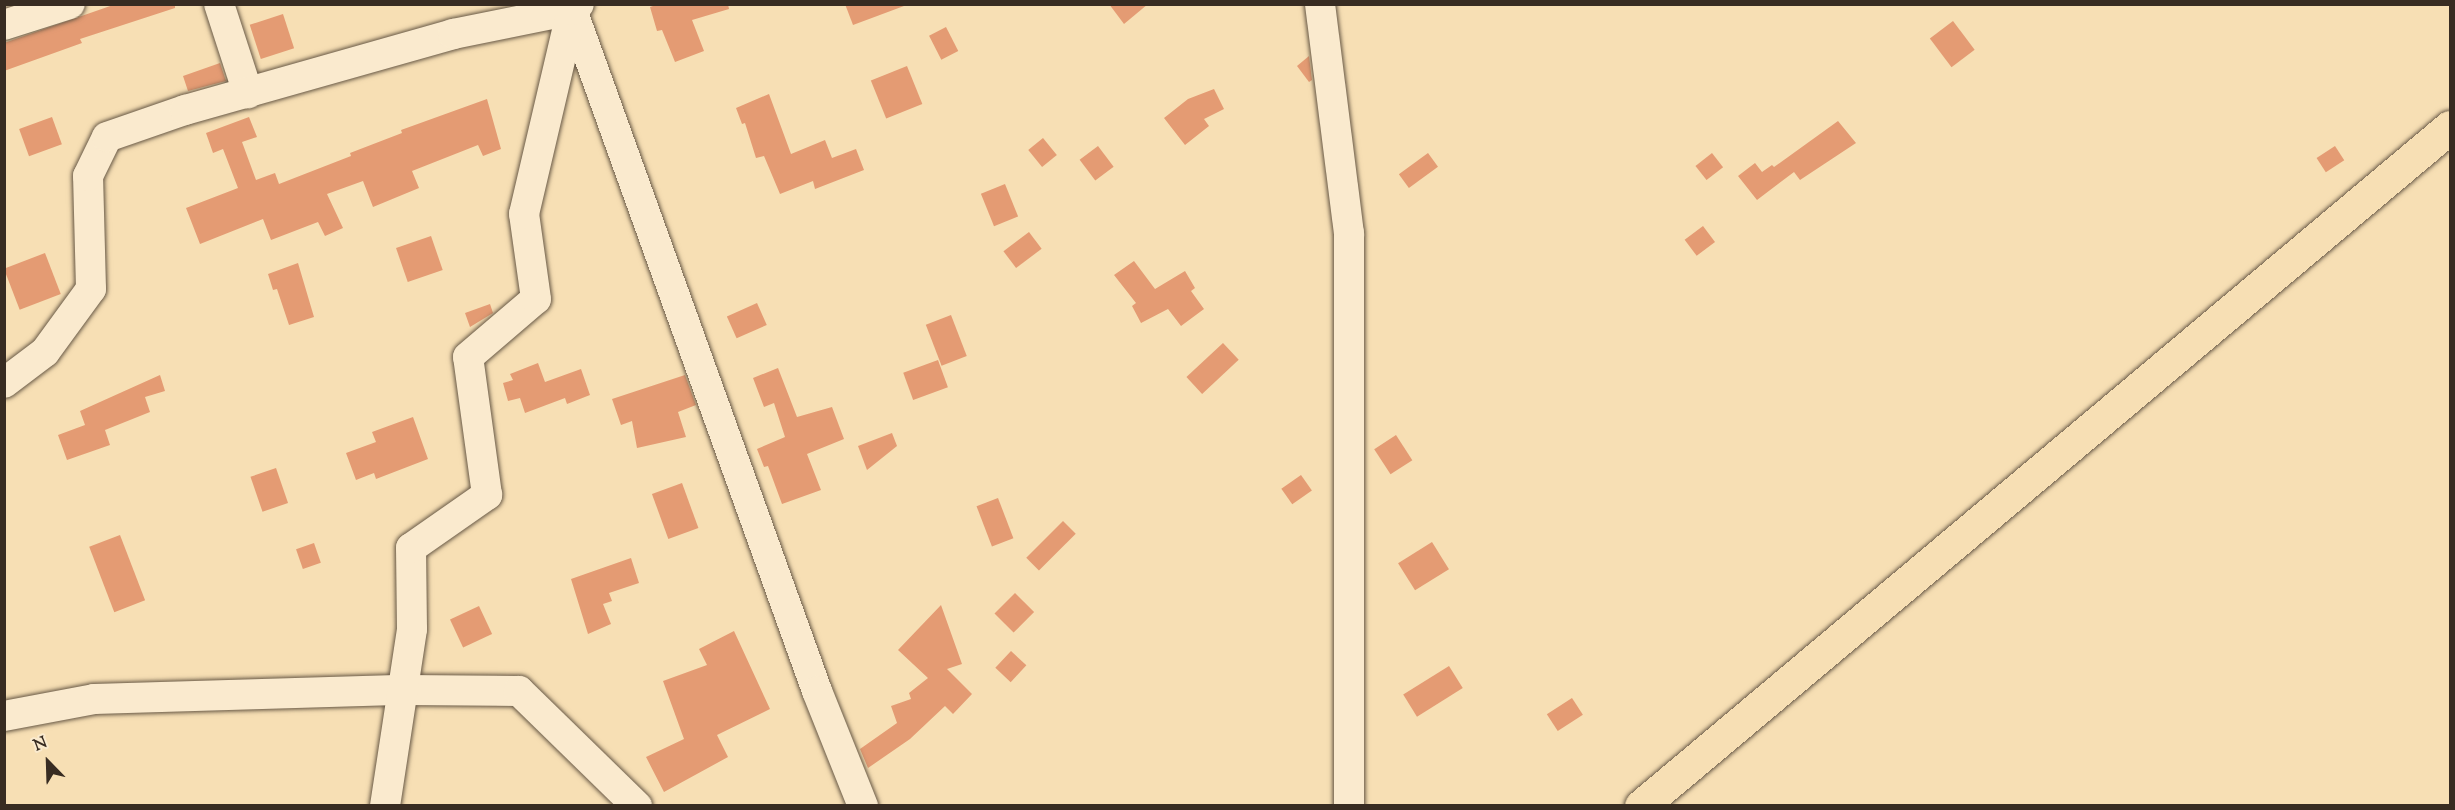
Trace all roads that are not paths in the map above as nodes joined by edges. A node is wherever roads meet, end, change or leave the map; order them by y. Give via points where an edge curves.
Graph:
1 (70, 4) edge
2 (219, 4) edge
3 (1320, 4) edge
4 (574, 6) edge
5 (4, 25) edge
6 (248, 93) junction
7 (2451, 128) edge
8 (4, 383) edge
9 (405, 690) junction
10 (4, 716) edge
11 (385, 806) edge
12 (638, 806) edge
13 (863, 806) edge
14 (1349, 806) edge
15 (1641, 806) edge

1 - 5 street
2 - 6 street
3 - 14 street via 1349,233
4 - 6 street via 453,34
4 - 9 street via 524,214 536,298 468,357 487,495 411,548 412,629
4 - 13 street via 817,691
6 - 8 street via 107,137 88,176 91,289 45,352
7 - 15 main road
9 - 10 street via 94,699
9 - 11 street
9 - 12 street via 519,692

